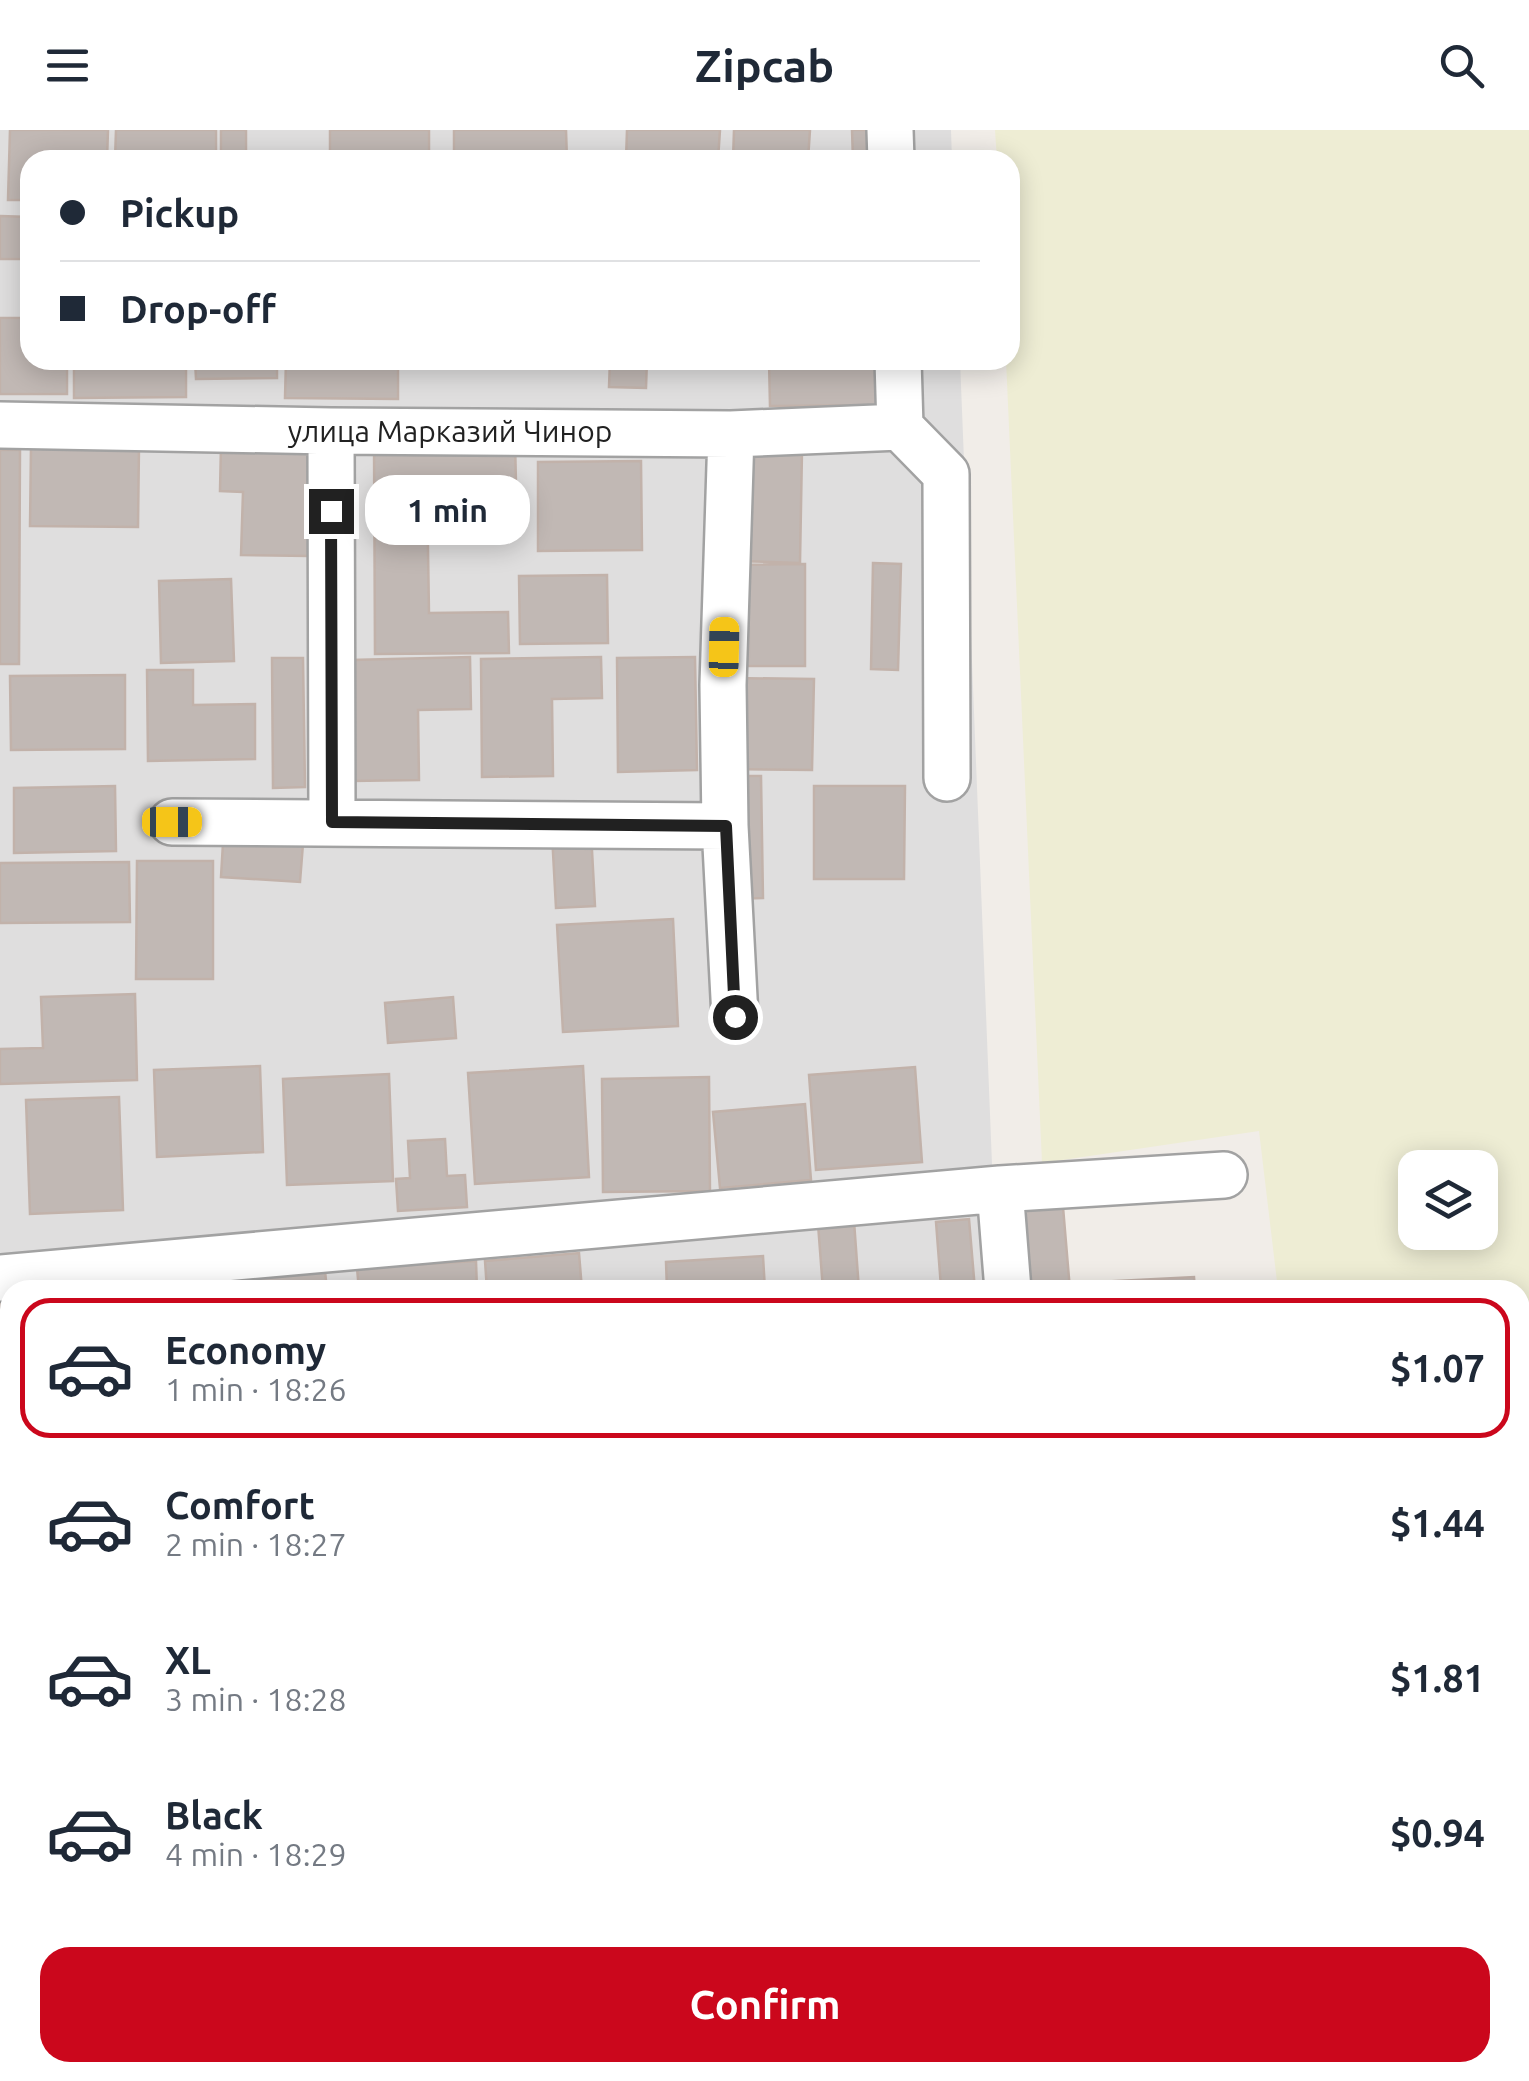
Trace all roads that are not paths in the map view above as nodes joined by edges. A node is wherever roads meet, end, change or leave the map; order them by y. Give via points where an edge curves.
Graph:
1 (898, 370) edge
2 (0, 425) edge
3 (900, 427) junction
4 (331, 431) junction
5 (731, 434) junction
6 (947, 778) dead end
7 (172, 822) dead end
8 (332, 822) junction
9 (726, 826) junction
10 (735, 1017) dead end
11 (1224, 1176) dead end
12 (1012, 1188) junction
13 (0, 1278) edge
14 (1008, 1280) edge

1 - 3 street
2 - 4 street, улица Марказий Чинор
3 - 5 street, улица Марказий Чинор
3 - 6 street via 946,474
4 - 5 street, улица Марказий Чинор
4 - 8 street
5 - 9 street
7 - 8 street
8 - 9 street
9 - 10 street
11 - 12 street
12 - 13 street
12 - 14 street

